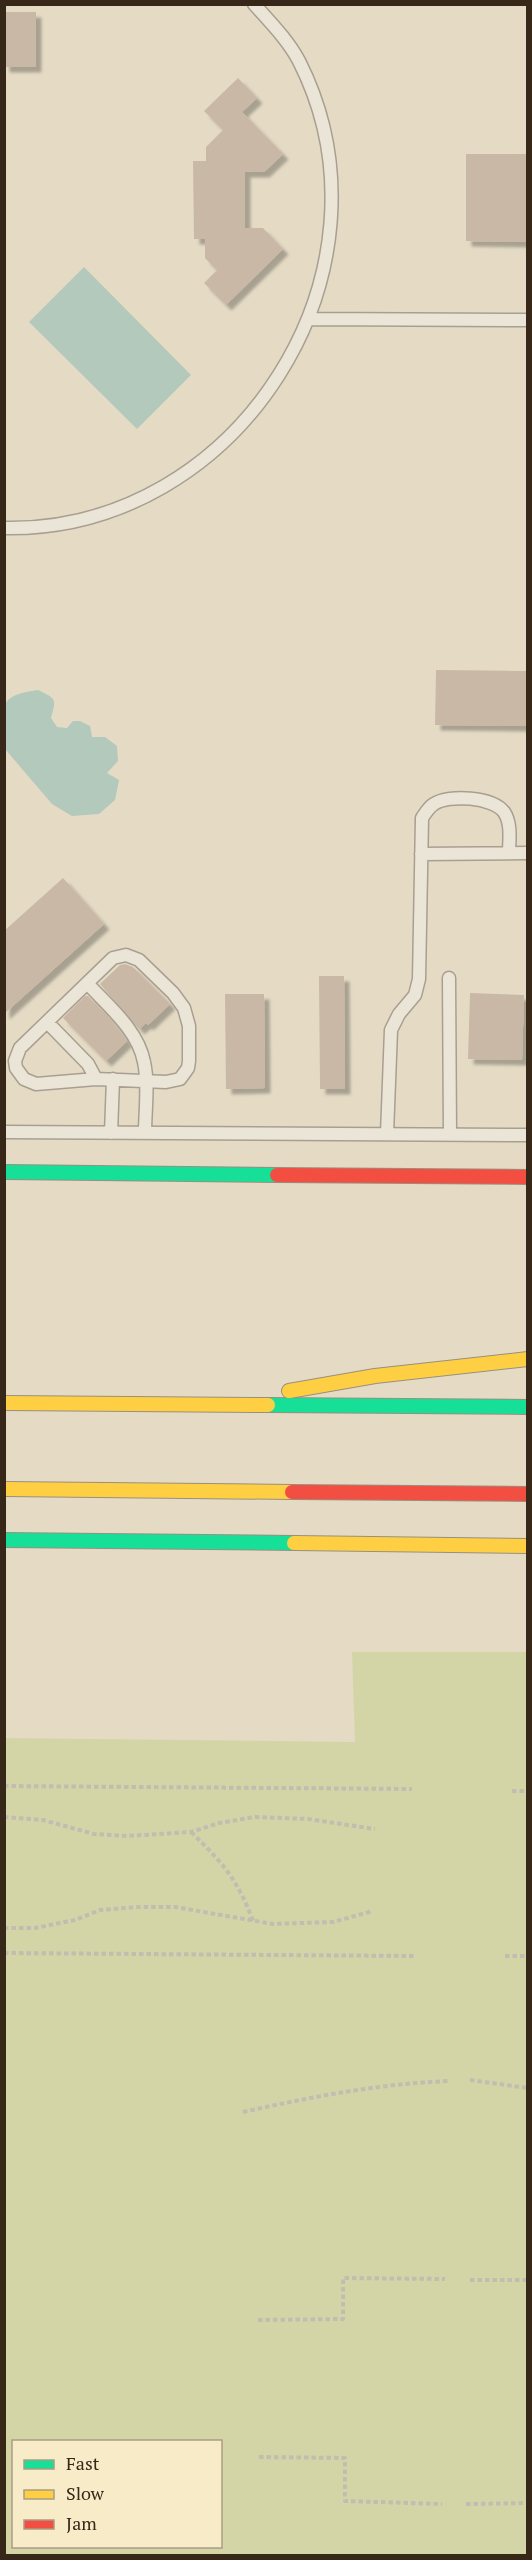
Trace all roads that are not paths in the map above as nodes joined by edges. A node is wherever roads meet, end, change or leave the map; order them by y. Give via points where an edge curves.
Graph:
1 (254, 4) edge
2 (309, 320) junction
3 (528, 320) edge
4 (4, 528) edge
5 (509, 853) junction
6 (528, 853) edge
7 (421, 854) junction
8 (449, 978) dead end
9 (87, 983) junction
10 (47, 1022) junction
11 (96, 1079) junction
12 (113, 1079) junction
13 (146, 1080) junction
14 (4, 1132) edge
15 (111, 1133) junction
16 (145, 1133) junction
17 (387, 1134) junction
18 (450, 1135) junction
19 (528, 1135) edge
20 (4, 1172) edge
21 (528, 1177) edge
22 (528, 1359) edge
23 (4, 1403) edge
24 (221, 1406) junction
25 (528, 1407) edge
26 (4, 1489) edge
27 (528, 1494) edge
28 (4, 1540) edge
29 (528, 1546) edge

1 - 2 lane via 298,60 326,144 329,233
2 - 3 lane
2 - 4 lane via 266,397 226,441 186,472 152,492 97,515
5 - 6 lane
5 - 7 lane
5 - 7 lane via 508,820 497,805 480,799 449,799 433,804 422,818
7 - 17 lane via 419,979 415,995 391,1030
8 - 18 lane
9 - 10 lane
9 - 13 lane via 133,1034 144,1061
9 - 13 lane via 113,958 133,956 184,1008 189,1026 188,1068 180,1079 173,1081
10 - 11 lane via 88,1064
10 - 11 lane via 16,1054 19,1074 36,1084
11 - 12 lane
12 - 13 lane
12 - 15 lane
13 - 16 lane
14 - 15 lane
15 - 16 lane
16 - 17 lane
17 - 18 lane
18 - 19 lane
20 - 21 street
22 - 24 street via 375,1376
23 - 24 street
24 - 25 street
26 - 27 street
28 - 29 street

